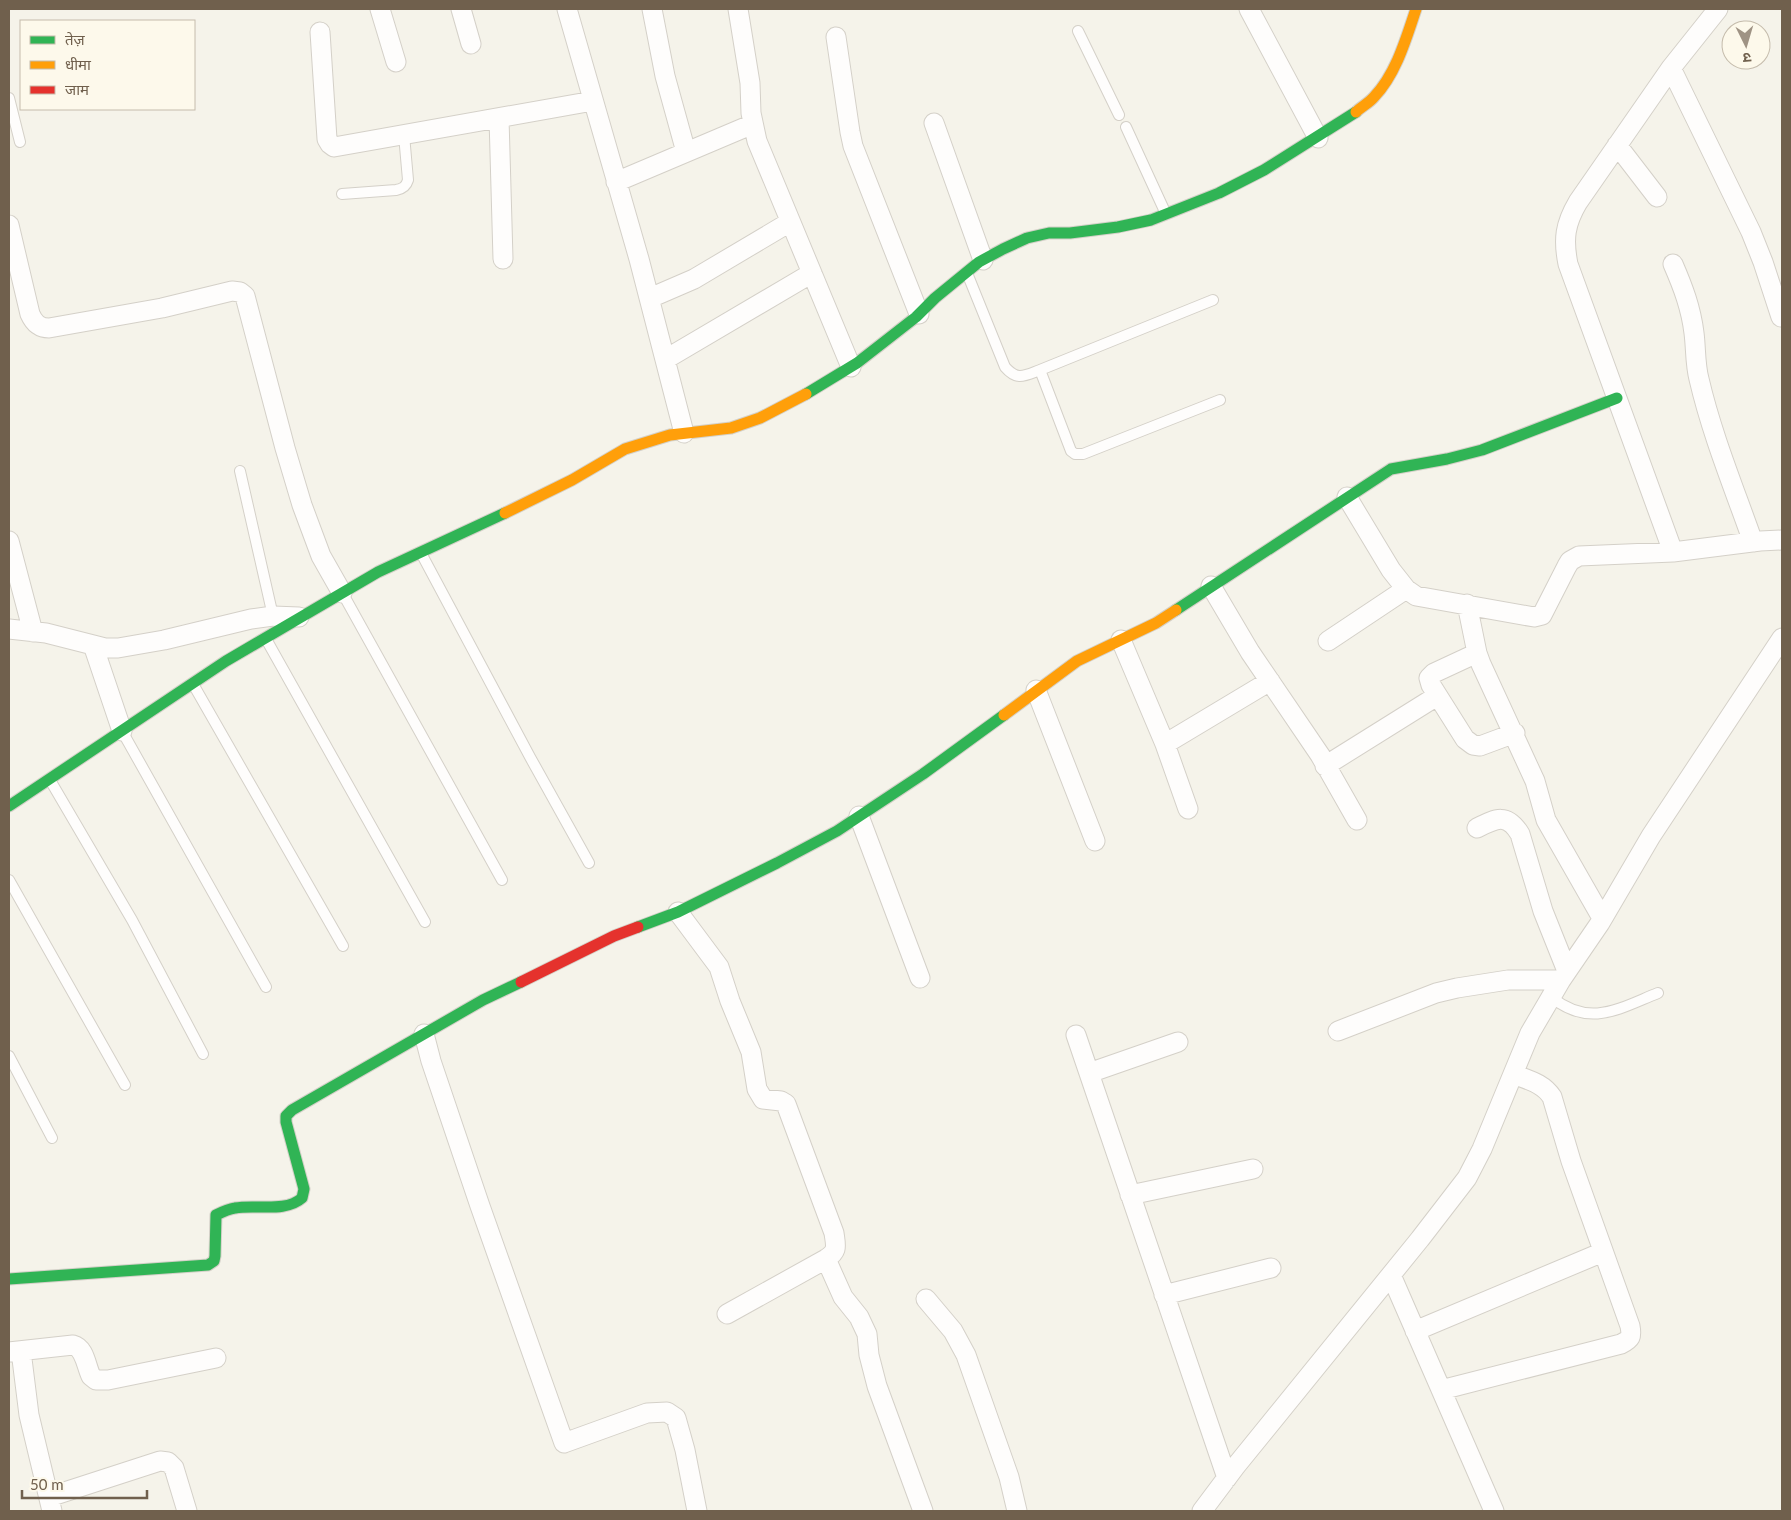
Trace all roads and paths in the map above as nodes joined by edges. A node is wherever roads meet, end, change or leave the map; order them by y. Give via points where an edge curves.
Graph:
1 (380, 9) edge
2 (461, 9) edge
3 (567, 9) edge
4 (652, 9) edge
5 (738, 9) edge
6 (1249, 9) edge
7 (1416, 9) edge
8 (1718, 9) edge
9 (1078, 31) dead end
10 (320, 32) dead end
11 (836, 37) dead end
12 (471, 44) dead end
13 (396, 62) dead end
14 (1671, 68) junction
15 (9, 98) edge
16 (593, 101) junction
17 (1119, 115) dead end
18 (499, 118) junction
19 (934, 123) dead end
20 (752, 124) junction
21 (1126, 127) dead end
22 (404, 135) junction
23 (1318, 138) junction
24 (20, 142) dead end
25 (1617, 145) junction
26 (686, 152) junction
27 (616, 182) junction
28 (342, 194) dead end
29 (1657, 197) dead end
30 (1166, 214) junction
31 (790, 222) junction
32 (9, 225) edge
33 (503, 259) dead end
34 (983, 260) junction
35 (1673, 264) dead end
36 (967, 272) junction
37 (812, 273) junction
38 (650, 298) junction
39 (1213, 300) dead end
40 (919, 314) junction
41 (1781, 317) dead end
42 (666, 359) junction
43 (851, 367) junction
44 (1040, 370) junction
45 (1617, 398) junction
46 (1220, 400) dead end
47 (684, 433) junction
48 (240, 471) dead end
49 (1346, 496) junction
50 (1782, 540) edge
51 (9, 541) edge
52 (1753, 542) junction
53 (420, 552) junction
54 (1673, 552) junction
55 (1211, 586) junction
56 (1406, 589) junction
57 (342, 593) junction
58 (1467, 604) junction
59 (273, 616) junction
60 (301, 617) junction
61 (9, 629) edge
62 (33, 632) junction
63 (266, 638) junction
64 (1782, 638) edge
65 (1121, 640) junction
66 (1328, 641) dead end
67 (93, 645) junction
68 (1477, 652) junction
69 (1270, 681) junction
70 (193, 684) junction
71 (1036, 690) junction
72 (1437, 696) junction
73 (122, 731) junction
74 (1515, 733) junction
75 (1165, 744) junction
76 (1325, 766) junction
77 (50, 779) junction
78 (9, 806) edge
79 (1188, 809) dead end
80 (859, 816) junction
81 (1357, 820) dead end
82 (1477, 828) dead end
83 (1095, 841) dead end
84 (590, 863) dead end
85 (9, 880) edge
86 (502, 880) dead end
87 (678, 912) junction
88 (1602, 918) junction
89 (425, 922) dead end
90 (343, 946) dead end
91 (1564, 976) junction
92 (920, 978) dead end
93 (266, 987) dead end
94 (1658, 992) dead end
95 (1552, 997) junction
96 (1338, 1031) dead end
97 (424, 1034) junction
98 (1076, 1035) dead end
99 (1178, 1042) dead end
100 (203, 1054) dead end
101 (9, 1056) edge
102 (1089, 1073) junction
103 (1513, 1074) junction
104 (125, 1085) dead end
105 (52, 1138) dead end
106 (1253, 1170) dead end
107 (1130, 1195) junction
108 (1603, 1252) junction
109 (826, 1260) junction
110 (1271, 1268) dead end
111 (1391, 1275) junction
112 (9, 1279) edge
113 (1164, 1294) junction
114 (926, 1299) dead end
115 (728, 1314) dead end
116 (1415, 1331) junction
117 (15, 1352) edge
118 (216, 1358) dead end
119 (1441, 1390) junction
120 (1227, 1478) junction
121 (51, 1504) edge
122 (187, 1511) edge
123 (697, 1511) edge
124 (923, 1511) edge
125 (1017, 1511) edge
126 (1202, 1511) edge
127 (1494, 1511) edge

1 - 13 street
2 - 12 street
3 - 16 street
4 - 26 street via 665,76
5 - 20 street via 750,83
6 - 23 street
7 - 23 street via 1404,45 1374,97
8 - 14 street
9 - 17 lane
10 - 22 street via 330,144 339,147
11 - 40 street via 853,146
14 - 25 street
14 - 41 street via 1743,215
15 - 24 lane
16 - 18 street
16 - 27 street
18 - 22 street
18 - 33 street
19 - 34 street
20 - 26 street
20 - 31 street
21 - 30 lane
22 - 28 lane via 408,180 404,188
23 - 30 street via 1220,193
25 - 29 street
25 - 45 street via 1569,217 1565,234 1568,264
26 - 27 street
27 - 38 street
30 - 34 street via 1118,227 1026,238
31 - 37 street
31 - 38 street via 694,279
32 - 57 street via 30,314 42,328 118,317 232,291 245,296 302,505 321,556
34 - 36 street
35 - 52 street via 1691,313 1698,376 1709,416
36 - 40 street
36 - 44 lane via 1005,367 1015,376 1023,377
37 - 42 street
37 - 43 street
38 - 42 street
39 - 44 lane
40 - 43 street
42 - 47 street
43 - 47 street via 760,418 731,428
44 - 46 lane via 1075,454 1083,454
45 - 49 street via 1482,450 1391,469
45 - 54 street
47 - 53 street via 626,449 531,501
48 - 59 lane
49 - 55 street
49 - 56 street
50 - 52 street
51 - 62 street
52 - 54 street
53 - 57 street
53 - 84 lane
54 - 58 street via 1574,558 1545,611 1539,616
55 - 65 street via 1156,623
55 - 69 street
56 - 58 street via 1416,596
56 - 66 street
57 - 60 street
57 - 86 lane
58 - 68 street
59 - 60 street
59 - 67 street via 118,648
60 - 63 street
61 - 62 street
62 - 67 street
63 - 70 street
63 - 89 lane
64 - 88 street via 1651,836
65 - 71 street via 1077,661
65 - 75 street
67 - 73 street
68 - 72 street via 1434,673 1430,685
68 - 74 street
69 - 75 street
69 - 76 street
70 - 73 street
70 - 90 lane
71 - 80 street via 923,774
71 - 83 street
72 - 74 street via 1465,739 1473,745 1480,746
72 - 76 street
73 - 77 street
73 - 93 lane
74 - 88 street via 1535,781 1546,820
75 - 79 street
76 - 81 street
77 - 78 street
77 - 100 lane via 132,920
80 - 87 street via 785,859
80 - 92 street
82 - 91 street via 1494,819 1508,820 1520,834
85 - 104 lane
87 - 97 street via 614,936 483,1000
87 - 109 street via 719,967 751,1052 757,1089 763,1099 786,1104 834,1233 834,1254
88 - 91 street
91 - 95 street
91 - 96 street via 1508,980 1436,993
94 - 95 lane via 1611,1012 1591,1014 1578,1013
95 - 103 street via 1530,1033
97 - 112 street via 286,1116 304,1196 288,1205 232,1208 216,1215 214,1262
97 - 123 street via 480,1206 564,1444 647,1413 667,1412 676,1418
98 - 102 street
99 - 102 street
101 - 105 lane
102 - 107 street
103 - 108 street via 1547,1089 1552,1097
103 - 111 street via 1467,1178
106 - 107 street
107 - 113 street
108 - 116 street
108 - 119 street via 1630,1326 1632,1336 1629,1340
109 - 115 street
109 - 124 street via 843,1297 867,1334 877,1386
110 - 113 street
111 - 116 street
111 - 120 street
113 - 120 street
114 - 125 street via 952,1331 966,1355
116 - 119 street
117 - 118 street via 79,1347 91,1376 96,1380
117 - 121 street
119 - 127 street
120 - 126 street
121 - 122 street via 160,1462 168,1462 174,1468

